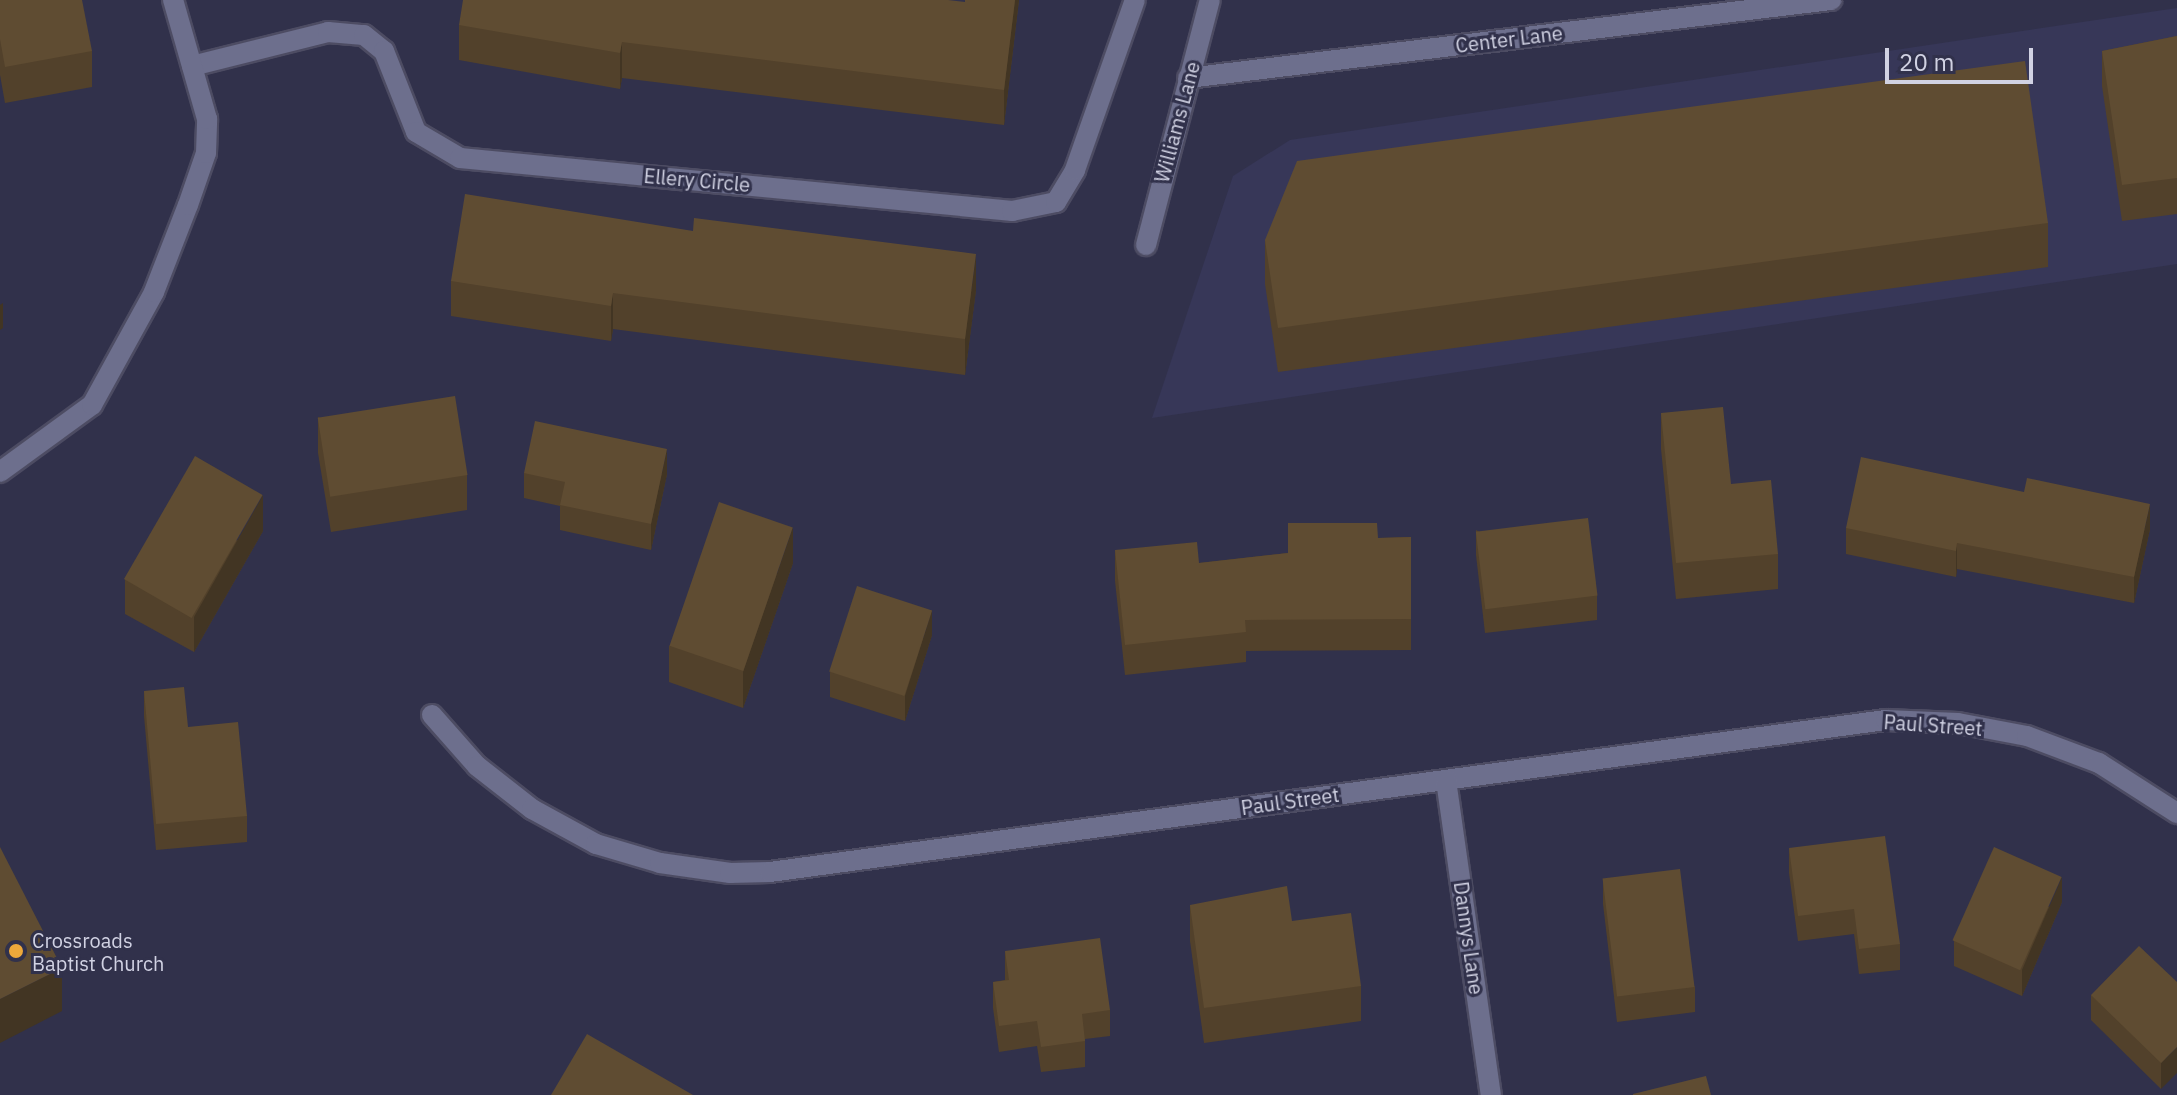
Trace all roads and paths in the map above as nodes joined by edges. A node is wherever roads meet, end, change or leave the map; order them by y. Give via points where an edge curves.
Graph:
1 (173, 0) edge
2 (1135, 0) edge
3 (1210, 0) edge
4 (1831, 0) edge
5 (192, 66) junction
6 (1188, 78) junction
7 (1146, 245) dead end
8 (0, 472) edge
9 (432, 715) dead end
10 (1446, 780) junction
11 (2177, 813) edge
12 (1491, 1095) edge

1 - 5 street
2 - 5 street, Ellery Circle via 1056,202 1012,211 460,158 416,132 384,51 364,35 328,32
3 - 6 street, Williams Lane
4 - 6 street, Center Lane
5 - 8 street via 207,119 206,153 154,292 92,405
6 - 7 street, Williams Lane
9 - 10 street, Paul Street via 477,766 532,809 596,844 660,863 730,873 770,872
10 - 11 street, Paul Street via 1886,720 1958,723 2027,736 2099,763
10 - 12 street, Dannys Lane

